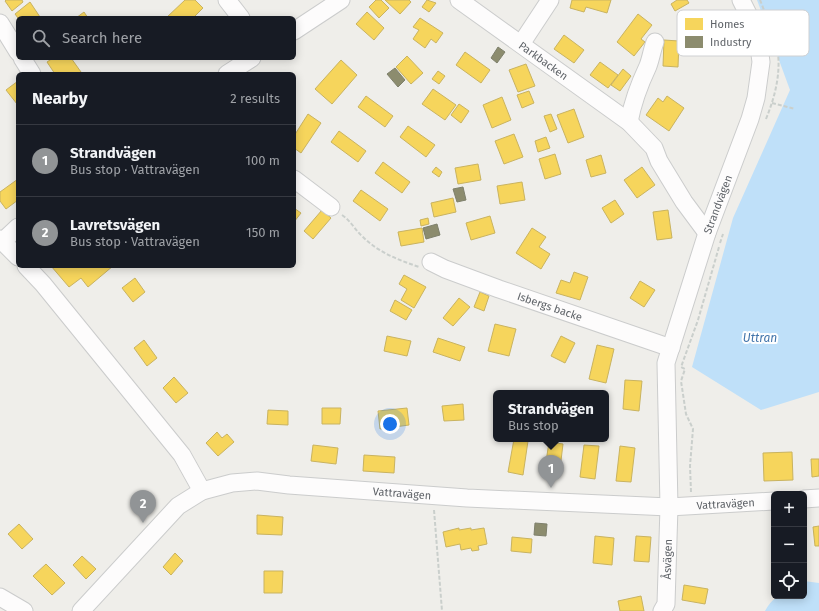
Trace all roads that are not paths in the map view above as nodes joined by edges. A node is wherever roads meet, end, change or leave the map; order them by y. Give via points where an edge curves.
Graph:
1 (227, 0) edge
2 (340, 0) edge
3 (459, 0) edge
4 (550, 0) edge
5 (741, 0) edge
6 (746, 10) edge
7 (239, 16) edge
8 (0, 23) edge
9 (296, 30) edge
10 (655, 42) dead end
11 (521, 44) junction
12 (16, 49) edge
13 (760, 56) edge
14 (23, 60) edge
15 (249, 60) edge
16 (31, 72) edge
17 (230, 72) edge
18 (629, 122) junction
19 (296, 181) edge
20 (331, 207) dead end
21 (16, 229) edge
22 (707, 233) junction
23 (1, 240) edge
24 (16, 255) edge
25 (431, 262) road end
26 (28, 268) edge
27 (671, 348) junction
28 (202, 491) junction
29 (819, 498) edge
30 (807, 499) edge
31 (771, 501) edge
32 (669, 507) junction
33 (0, 597) edge
34 (24, 611) edge
35 (82, 611) edge
36 (662, 611) edge

1 - 7 street
2 - 9 street
3 - 11 street, Parkbacken
4 - 11 street
5 - 6 street, Strandvägen
8 - 12 street
10 - 18 street via 633,100
11 - 18 street, Parkbacken
13 - 22 street, Strandvägen via 757,91 750,119
14 - 16 street
15 - 17 street
18 - 22 street, Parkbacken via 654,148 684,202
19 - 20 street
21 - 23 street
22 - 27 street, Strandvägen
23 - 24 street
25 - 27 street, Isbergs backe via 499,289
26 - 28 street via 182,455
27 - 32 street, Strandvägen via 666,363 665,394
28 - 32 street, Vattravägen via 232,483 257,481 433,495
28 - 35 street, Vattravägen via 178,506
29 - 30 street
31 - 32 street, Vattravägen
32 - 36 street, Åsvägen via 666,604
33 - 34 street

